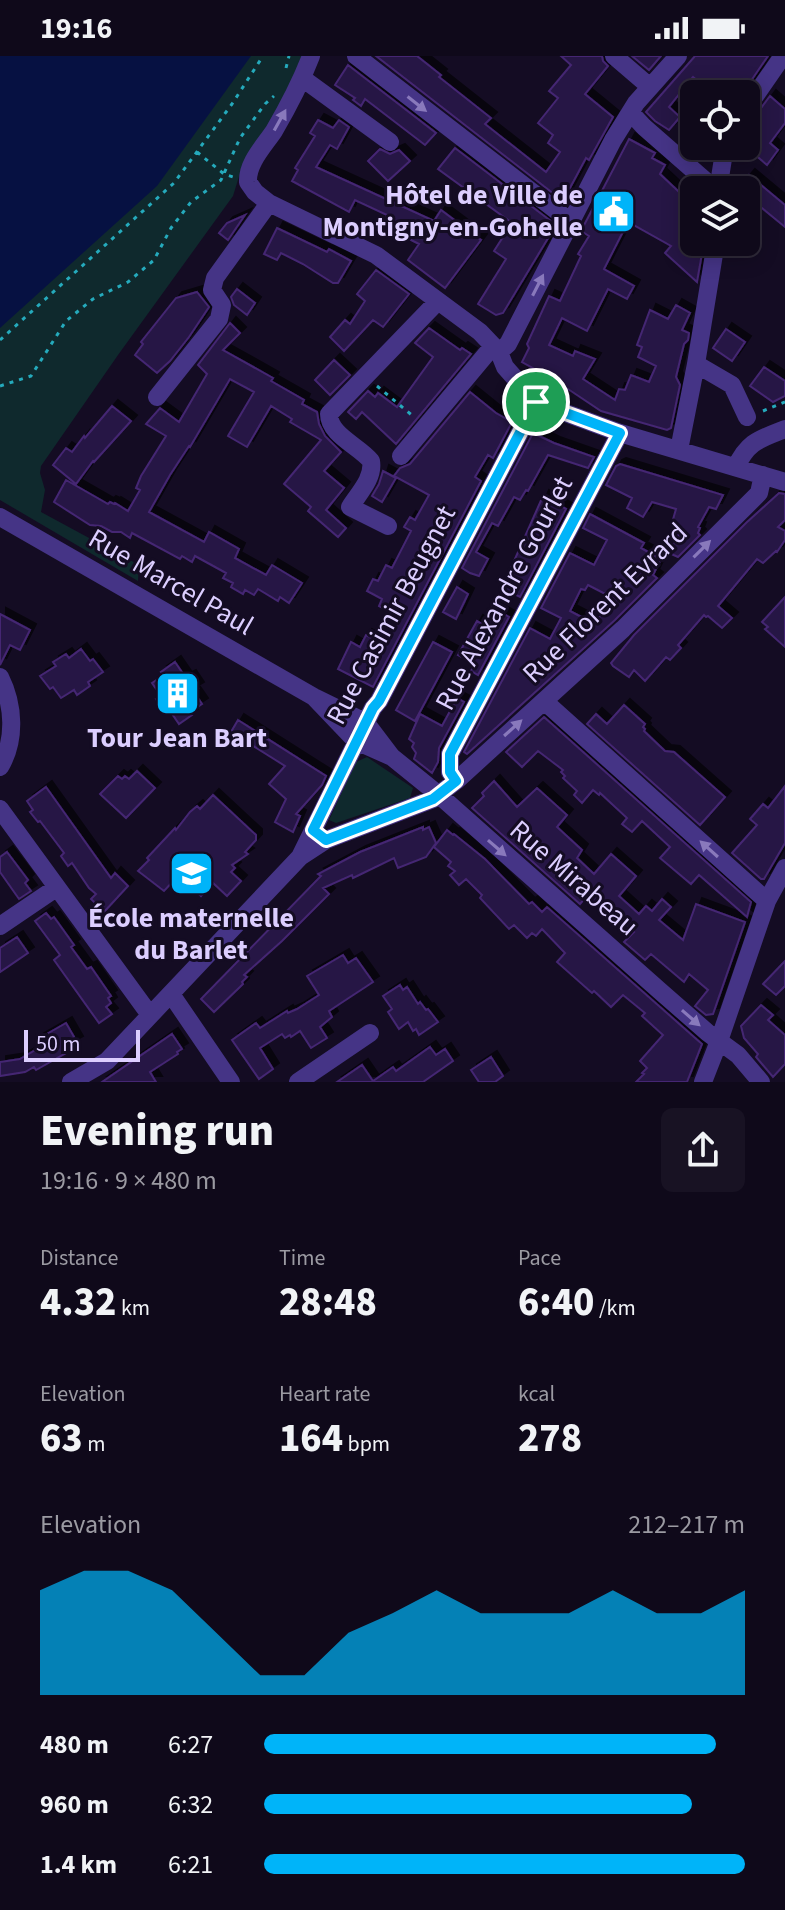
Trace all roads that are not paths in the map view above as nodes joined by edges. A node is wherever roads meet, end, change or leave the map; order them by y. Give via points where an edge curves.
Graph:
1 (311, 56) edge
2 (356, 56) edge
3 (614, 56) edge
4 (678, 56) edge
5 (780, 60) edge
6 (293, 78) junction
7 (649, 86) junction
8 (760, 89) edge
9 (631, 113) junction
10 (390, 142) dead end
11 (701, 176) edge
12 (269, 203) junction
13 (571, 222) junction
14 (714, 256) edge
15 (438, 301) junction
16 (496, 349) junction
17 (696, 364) junction
18 (157, 397) dead end
19 (536, 402) junction
20 (747, 417) road end
21 (785, 429) edge
22 (620, 433) junction
23 (679, 450) junction
24 (401, 456) dead end
25 (736, 467) junction
26 (763, 475) junction
27 (785, 482) edge
28 (0, 517) edge
29 (388, 526) dead end
30 (0, 677) edge
31 (314, 697) junction
32 (544, 701) junction
33 (366, 723) junction
34 (356, 741) junction
35 (392, 757) junction
36 (0, 767) edge
37 (456, 781) junction
38 (439, 795) junction
39 (0, 809) edge
40 (320, 835) junction
41 (785, 868) edge
42 (56, 888) junction
43 (767, 901) junction
44 (0, 926) edge
45 (171, 994) junction
46 (150, 1015) junction
47 (370, 1033) dead end
48 (719, 1041) junction
49 (71, 1082) edge
50 (231, 1082) edge
51 (298, 1082) edge
52 (703, 1082) edge
53 (761, 1082) edge

1 - 6 street
2 -> 13 street
3 - 7 street
4 - 7 street
5 - 8 street
6 - 10 street
12 -> 6 street via 248,182 249,169 273,132
7 - 9 street
9 - 11 street
9 - 13 street
12 - 15 street via 376,255
12 - 18 street via 215,278 212,290 222,305 219,319
16 -> 13 street via 508,344
14 - 17 street
15 - 16 street
15 - 29 street via 329,414 334,430 371,461 373,469 350,507
16 - 19 street
16 - 24 street
17 - 20 street via 732,385
17 - 23 street
19 - 22 street
19 - 33 street, Rue Casimir Beugnet
21 - 25 street via 754,441
22 - 23 street
22 - 37 street, Rue Alexandre Gourlet via 450,754
23 - 25 street
25 - 26 street
26 - 27 street
32 -> 26 street, Rue Florent Evrard via 759,493
28 - 31 street, Rue Marcel Paul
30 - 36 street via 11,721 8,753
31 - 33 street, Rue Marcel Paul
31 - 34 street, Rue Marcel Paul
37 -> 32 street, Rue Florent Evrard
43 -> 32 street
33 - 34 street, Rue Casimir Beugnet
33 - 35 street, Rue Mirabeau
34 - 35 street, Rue Mirabeau
34 - 40 street, Rue Casimir Beugnet
35 - 38 street, Rue Mirabeau
37 - 38 street, Rue Florent Evrard
38 - 40 street, Rue Florent Evrard
38 -> 48 street, Rue Mirabeau
39 - 42 street
40 - 45 street, Rue Casimir Beugnet
41 - 43 street
42 - 44 street
42 - 46 street
43 - 48 street
45 - 46 street, Rue Casimir Beugnet
45 - 50 street
46 - 49 street, Rue Casimir Beugnet via 107,1061
47 - 51 street
48 - 52 street
48 - 53 street, Rue Mirabeau

